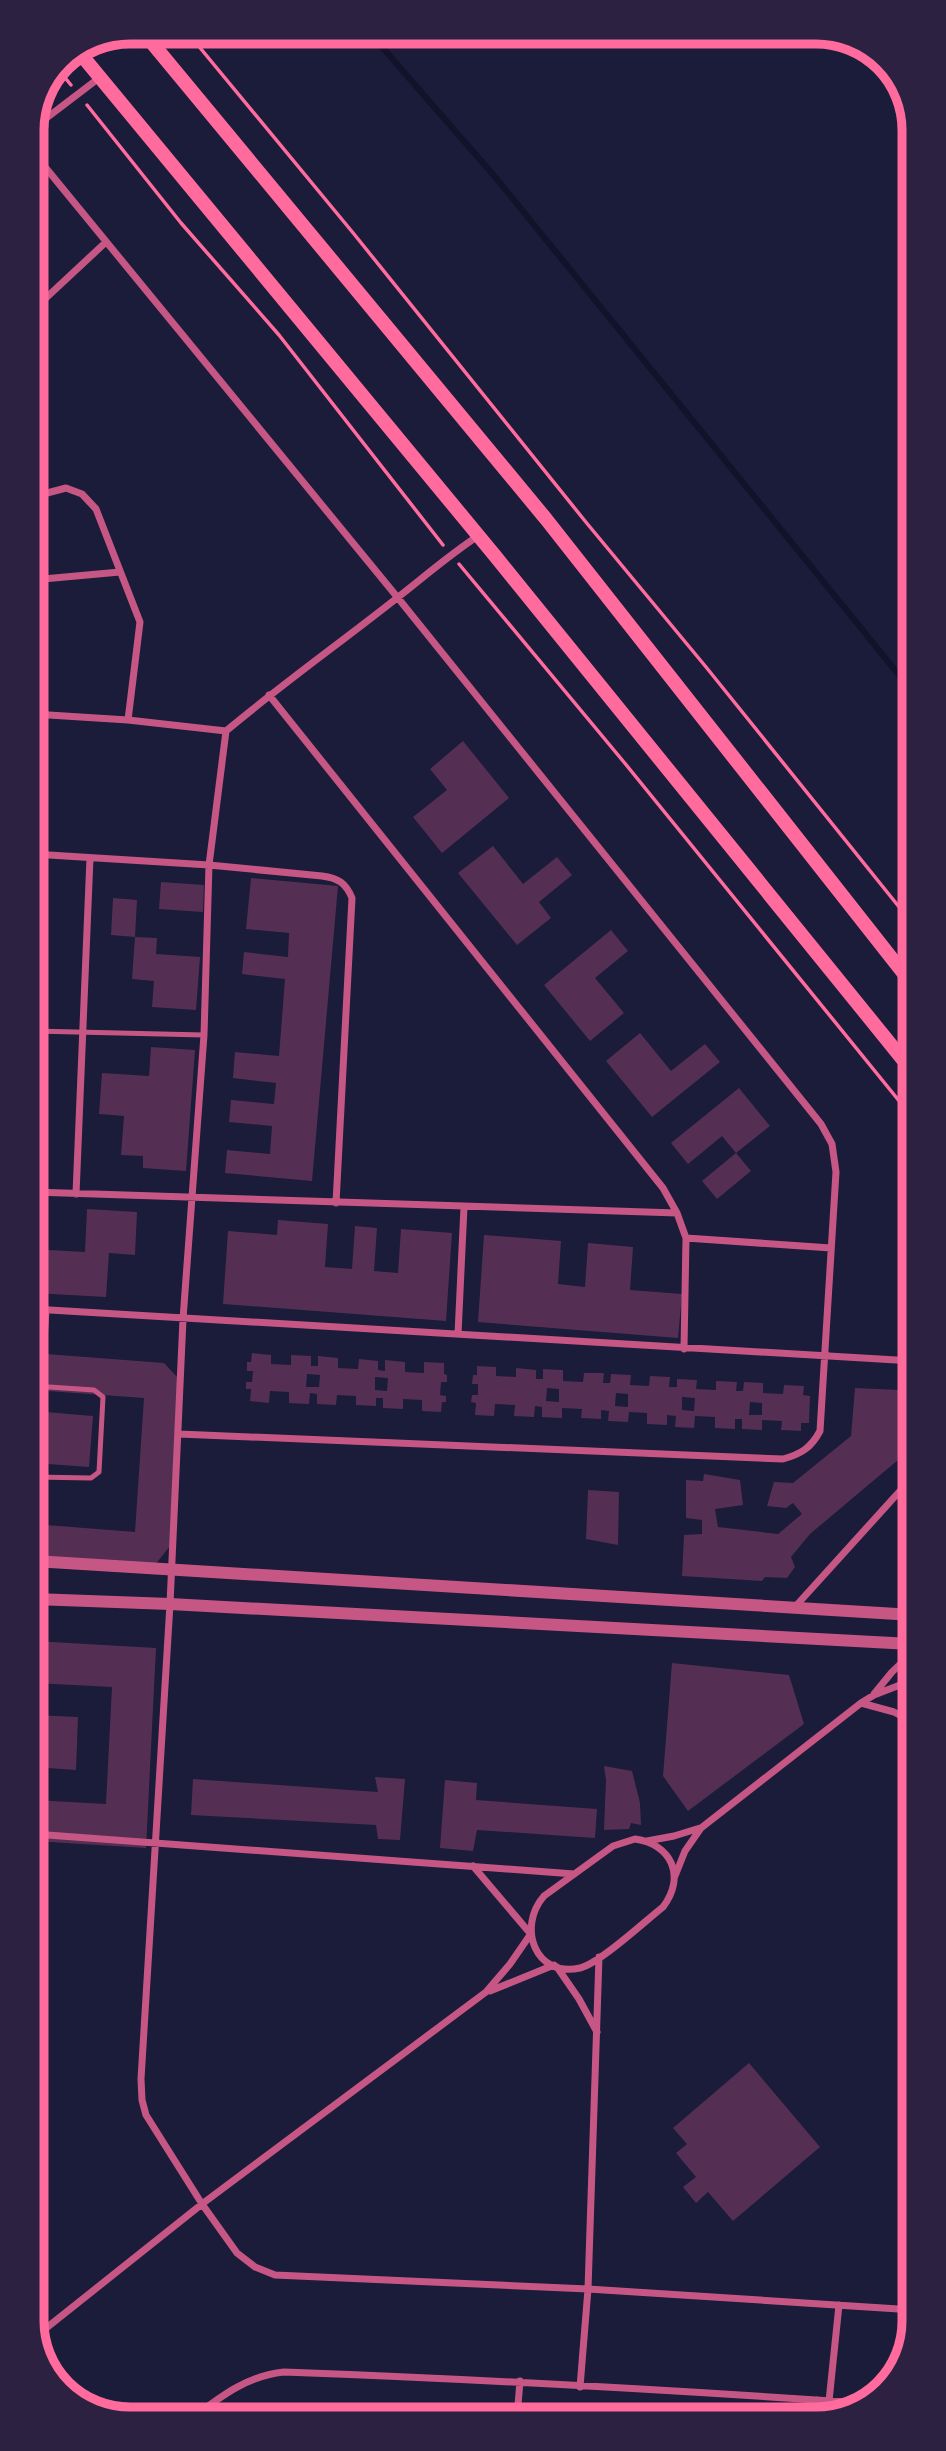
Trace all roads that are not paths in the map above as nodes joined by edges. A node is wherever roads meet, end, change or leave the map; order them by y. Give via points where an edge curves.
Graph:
1 (154, 44) edge
2 (83, 58) edge
3 (99, 78) junction
4 (45, 119) edge
5 (44, 166) edge
6 (106, 242) junction
7 (44, 300) edge
8 (44, 494) edge
9 (478, 536) junction
10 (121, 572) junction
11 (44, 579) edge
12 (398, 598) junction
13 (269, 695) junction
14 (44, 715) edge
15 (128, 720) junction
16 (226, 731) junction
17 (44, 855) edge
18 (90, 858) junction
19 (209, 865) junction
20 (902, 971) edge
21 (44, 1031) edge
22 (82, 1032) junction
23 (204, 1035) junction
24 (902, 1058) edge
25 (44, 1193) edge
26 (76, 1194) junction
27 (192, 1198) junction
28 (336, 1203) junction
29 (464, 1207) junction
30 (677, 1213) junction
31 (686, 1238) junction
32 (831, 1248) junction
33 (44, 1310) edge
34 (47, 1310) junction
35 (183, 1319) junction
36 (458, 1334) junction
37 (684, 1349) junction
38 (44, 1356) edge
39 (826, 1356) junction
40 (902, 1360) edge
41 (44, 1386) edge
42 (178, 1434) junction
43 (44, 1477) edge
44 (902, 1488) edge
45 (44, 1562) edge
46 (172, 1571) junction
47 (44, 1599) edge
48 (170, 1604) junction
49 (794, 1608) junction
50 (902, 1615) edge
51 (902, 1649) edge
52 (902, 1661) edge
53 (902, 1684) edge
54 (874, 1695) junction
55 (861, 1703) junction
56 (902, 1716) edge
57 (701, 1828) junction
58 (44, 1835) edge
59 (646, 1841) junction
60 (156, 1842) junction
61 (473, 1866) junction
62 (574, 1874) junction
63 (674, 1877) junction
64 (530, 1934) junction
65 (599, 1958) junction
66 (555, 1966) junction
67 (486, 1992) junction
68 (597, 2033) junction
69 (202, 2204) junction
70 (588, 2289) junction
71 (839, 2305) junction
72 (902, 2309) edge
73 (44, 2330) edge
74 (520, 2381) junction
75 (580, 2387) junction
76 (817, 2400) junction
77 (829, 2401) junction
78 (846, 2402) edge
79 (206, 2407) edge
80 (518, 2407) edge
81 (816, 2407) edge

1 - 20 main road via 547,519
2 - 3 main road
3 - 4 street
3 - 9 main road
5 - 6 street
6 - 7 street
6 - 12 street
8 - 10 street via 66,488 82,494 96,509
9 - 12 street
9 - 24 main road
10 - 11 street
10 - 15 street via 140,622
12 - 13 street
12 - 32 street via 821,1124 832,1144 836,1172
13 - 16 street
13 - 30 street via 663,1188
14 - 15 street
15 - 16 street
16 - 19 street
17 - 18 street
18 - 19 street
18 - 22 street
19 - 23 street
19 - 28 street via 336,878 352,898
21 - 22 lane
22 - 23 lane
22 - 26 street
23 - 27 street
25 - 26 street
26 - 27 street
27 - 28 street
27 - 35 street
28 - 29 street
29 - 30 street
29 - 36 street
30 - 31 street
31 - 32 street
31 - 37 street
32 - 39 street
33 - 34 street
34 - 35 street
34 - 38 lane
35 - 36 street
35 - 42 street
36 - 37 street
37 - 39 street
39 - 40 street
39 - 42 street via 820,1432 800,1454 783,1459
41 - 43 lane via 94,1390 103,1397 99,1472 91,1478
42 - 46 street
44 - 49 street
45 - 46 street
46 - 48 street
46 - 49 street
47 - 48 street
48 - 51 street
48 - 60 street
49 - 50 street
52 - 54 street
53 - 54 street
54 - 55 street
55 - 56 street
55 - 57 street
57 - 59 street
57 - 63 street
58 - 60 street
59 - 62 street via 635,1839 613,1846
59 - 63 street via 666,1854
60 - 61 street
60 - 69 street via 142,2100 146,2115
61 - 62 street
61 - 64 street
62 - 64 street via 537,1904
63 - 65 street via 663,1907
64 - 66 street via 538,1953
64 - 67 street
65 - 66 street via 579,1968
65 - 68 street
66 - 67 street
66 - 68 street
67 - 69 street
68 - 70 street
69 - 70 street via 237,2253 275,2275
69 - 73 street
70 - 71 street
70 - 75 street
71 - 72 street
71 - 77 street
74 - 75 street
74 - 79 street via 284,2372 245,2381
74 - 80 street
75 - 76 street
76 - 77 street
76 - 81 street
77 - 78 street

